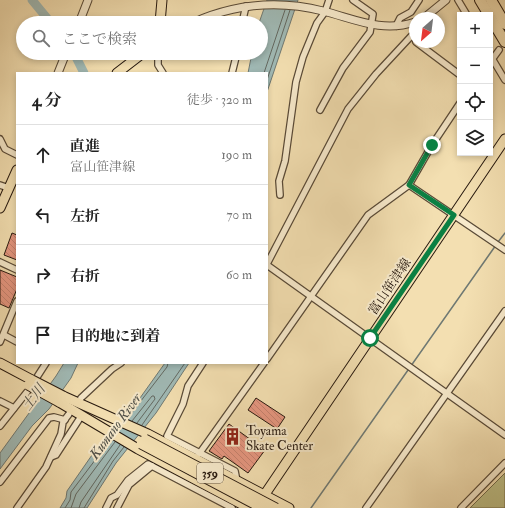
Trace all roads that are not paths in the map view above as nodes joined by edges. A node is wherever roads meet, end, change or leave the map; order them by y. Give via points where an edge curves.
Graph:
1 (88, 0) edge
2 (162, 0) edge
3 (329, 0) edge
4 (353, 0) edge
5 (419, 0) edge
6 (446, 0) edge
7 (458, 0) edge
8 (480, 0) edge
9 (491, 0) edge
10 (248, 6) junction
11 (324, 11) junction
12 (432, 12) edge
13 (465, 12) edge
14 (488, 12) edge
15 (81, 16) edge
16 (161, 16) edge
17 (212, 16) edge
18 (244, 16) edge
19 (493, 21) edge
20 (409, 23) edge
21 (505, 24) edge
22 (370, 25) junction
23 (396, 26) junction
24 (505, 42) edge
25 (409, 44) edge
26 (425, 48) edge
27 (499, 50) dead end
28 (493, 57) edge
29 (63, 60) edge
30 (134, 60) edge
31 (158, 60) edge
32 (235, 60) edge
33 (493, 62) edge
34 (58, 72) edge
35 (118, 72) edge
36 (162, 72) edge
37 (232, 72) edge
38 (457, 73) edge
39 (505, 80) edge
40 (457, 108) edge
41 (320, 110) dead end
42 (0, 139) edge
43 (505, 139) edge
44 (16, 154) edge
45 (16, 171) edge
46 (409, 185) junction
47 (4, 186) edge
48 (280, 195) dead end
49 (0, 208) edge
50 (454, 215) junction
51 (505, 250) edge
52 (0, 262) edge
53 (268, 263) edge
54 (268, 266) edge
55 (16, 270) edge
56 (311, 297) junction
57 (16, 305) edge
58 (505, 312) edge
59 (4, 335) junction
60 (370, 338) junction
61 (16, 341) edge
62 (0, 342) edge
63 (268, 358) edge
64 (0, 363) edge
65 (45, 364) edge
66 (119, 364) edge
67 (202, 364) edge
68 (263, 364) edge
69 (0, 370) edge
70 (31, 383) junction
71 (447, 394) junction
72 (81, 398) dead end
73 (0, 400) edge
74 (14, 408) junction
75 (69, 414) dead end
76 (86, 414) junction
77 (65, 420) junction
78 (0, 426) edge
79 (505, 435) edge
80 (199, 454) junction
81 (51, 457) junction
82 (505, 463) edge
83 (152, 466) junction
84 (237, 481) junction
85 (0, 482) edge
86 (264, 495) junction
87 (17, 508) edge
88 (106, 508) edge
89 (117, 508) edge
90 (232, 508) edge
91 (249, 508) edge
92 (255, 508) edge
93 (262, 508) edge
94 (276, 508) edge
95 (289, 508) edge
96 (366, 508) edge
97 (461, 508) edge

1 - 15 street
2 - 16 main road
3 - 11 street
4 - 22 street via 373,14
5 - 23 street via 411,12 400,18
6 - 12 street
7 - 13 street
8 - 14 highway
9 - 21 highway
10 - 11 street via 288,6
10 - 17 street
10 - 18 street
11 - 22 street
11 - 48 street via 303,57 296,82 285,161 279,181
19 - 24 highway
20 - 23 street
22 - 23 street
22 - 41 street via 370,32 343,68
25 - 53 street via 376,74 348,109
26 - 38 street
27 - 28 street
29 - 34 street
30 - 35 main road
31 - 36 street
32 - 37 street
33 - 39 street
40 - 46 street
42 - 44 street via 5,149
43 - 50 main road, 富山笹津線
45 - 47 main road
46 - 50 street
46 - 56 street via 368,215
47 - 49 main road
50 - 51 street
50 - 60 main road, 富山笹津線
52 - 55 street
54 - 56 street
56 - 60 street
56 - 63 street
57 - 59 street
58 - 71 street
59 - 61 street
59 - 62 street
60 - 71 street
60 - 86 main road, 富山笹津線
64 - 70 main road
65 - 70 street
66 - 72 street
67 - 80 street via 188,386 183,404 167,436
68 - 80 street
69 - 70 main road
70 - 74 street
70 - 76 main road, bridge
71 - 79 street
71 - 96 street
73 - 74 street
74 - 78 street
75 - 77 street
76 - 81 street via 56,455
76 - 84 main road via 148,434
76 - 91 main road via 138,449
76 - 93 main road, 359, bridge
76 - 94 main road, 359, bridge
77 - 81 street
77 - 85 street via 49,418
80 - 84 street via 235,471
81 - 87 street
82 - 97 street
83 - 88 street via 148,464 128,480 117,495 111,498
83 - 89 street via 129,485
83 - 90 street
84 - 86 main road
86 - 92 main road, 富山笹津線
86 - 95 main road

